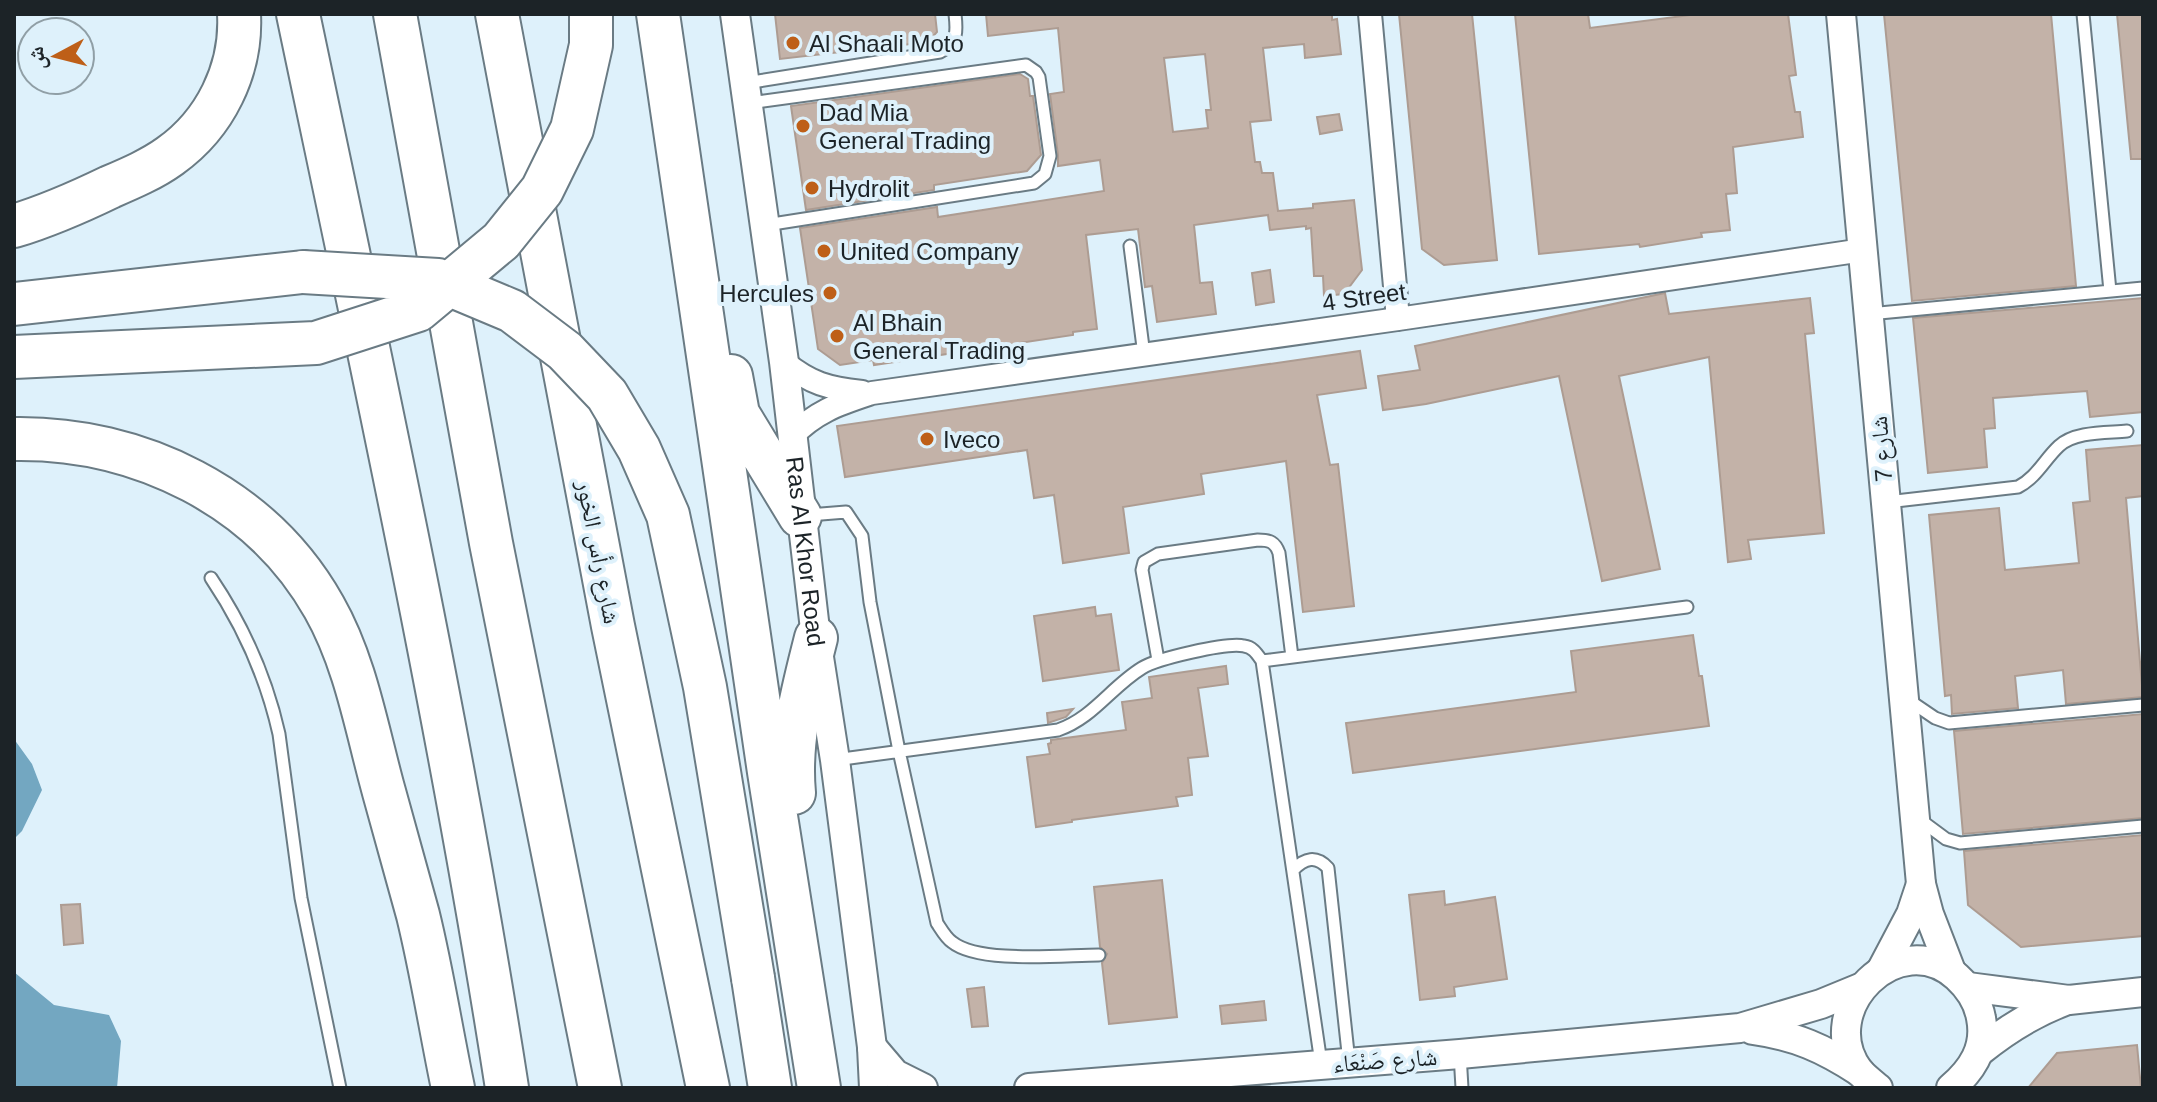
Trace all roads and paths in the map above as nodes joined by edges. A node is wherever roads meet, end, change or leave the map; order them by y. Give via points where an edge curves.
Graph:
1 (239, 14) edge
2 (298, 14) edge
3 (395, 14) edge
4 (497, 14) edge
5 (591, 14) edge
6 (658, 14) edge
7 (735, 14) edge
8 (955, 14) edge
9 (1370, 14) edge
10 (1841, 14) edge
11 (2083, 14) edge
12 (747, 93) junction
13 (765, 225) junction
14 (14, 226) edge
15 (1130, 246) dead end
16 (1863, 250) junction
17 (696, 283) junction
18 (2143, 288) edge
19 (2110, 291) junction
20 (14, 304) edge
21 (1869, 314) junction
22 (1398, 319) junction
23 (1144, 355) junction
24 (14, 357) edge
25 (784, 362) junction
26 (872, 393) junction
27 (2127, 431) dead end
28 (791, 437) junction
29 (14, 439) edge
30 (1886, 502) junction
31 (800, 516) junction
32 (211, 578) dead end
33 (1687, 607) dead end
34 (816, 638) junction
35 (1292, 657) junction
36 (1158, 660) junction
37 (1262, 661) junction
38 (1904, 696) junction
39 (2143, 705) edge
40 (899, 751) junction
41 (835, 760) junction
42 (1915, 816) junction
43 (2143, 826) edge
44 (1293, 870) junction
45 (1921, 884) junction
46 (1099, 955) dead end
47 (1882, 969) junction
48 (1960, 979) junction
49 (1860, 988) junction
50 (2143, 992) edge
51 (2069, 1000) junction
52 (1740, 1028) junction
53 (872, 1047) junction
54 (1460, 1054) junction
55 (1335, 1063) junction
56 (1965, 1075) edge
57 (1869, 1080) edge
58 (340, 1088) edge
59 (453, 1088) edge
60 (507, 1088) edge
61 (600, 1088) edge
62 (708, 1088) edge
63 (770, 1088) edge
64 (819, 1088) edge
65 (826, 1088) edge
66 (874, 1088) edge
67 (923, 1088) edge
68 (1029, 1088) edge
69 (1462, 1088) edge

1 - 14 highway via 230,79 211,115 185,145 152,168
2 - 60 highway via 429,642
3 - 61 highway via 491,543
4 - 62 highway, شارع رأس الخور via 613,626
5 - 24 highway, bridge via 591,45 572,129 542,190 501,241 418,310 316,343
6 - 17 highway
7 - 12 street, Ras Al Khor Road
8 - 12 lane via 954,42 940,52
9 - 22 street
10 - 16 street, شارع 7
11 - 19 lane
12 - 13 street, Ras Al Khor Road
12 - 13 lane via 1020,64 1039,77 1050,156 1045,174 1034,183
13 - 25 street, Ras Al Khor Road
15 - 23 lane
16 - 21 street, شارع 7
16 - 22 street, 4 Street
17 - 31 highway via 724,336 738,414
17 - 64 highway
18 - 19 lane
19 - 21 lane
20 - 63 highway, bridge via 303,272 438,280 512,311 565,351 607,395 639,449 668,515 705,687
21 - 30 street, شارع 7
22 - 23 street, 4 Street
23 - 26 street, 4 Street
25 - 26 street, 4 Street via 804,379 829,388
25 - 28 street, Ras Al Khor Road
26 - 28 street, 4 Street via 808,419
27 - 30 lane via 2070,439 2018,487
28 - 31 street, Ras Al Khor Road
29 - 59 highway via 99,446 149,460 240,510 301,572 325,608 356,689 418,917
30 - 38 street, شارع 7
31 - 34 street, Ras Al Khor Road
31 - 40 lane via 846,512 862,536
32 - 58 lane via 247,638 272,705 301,898
33 - 35 lane
34 - 41 street, Ras Al Khor Road
34 - 65 highway via 794,726 791,765
35 - 36 lane via 1279,553 1276,544 1258,540 1158,554 1144,562
35 - 37 lane
36 - 37 lane via 1244,646
36 - 40 lane via 1073,725
37 - 44 lane
38 - 39 lane via 1949,723
38 - 42 street, شارع 7
40 - 41 lane
40 - 46 lane via 930,900 937,923 951,942 971,953
41 - 53 street, Ras Al Khor Road
42 - 43 lane via 1960,843
42 - 45 street, شارع 7
44 - 55 lane
44 - 55 lane via 1311,858 1328,868
45 - 47 street, شارع 7
45 - 48 street, شارع 7
47 - 48 street via 1916,961 1934,964
47 - 49 street
48 - 51 street
48 - 56 street, شارع 7 via 1979,1007 1983,1029
49 - 52 street, شارع صَنْعَاء
49 - 57 street via 1846,1030 1849,1052
50 - 51 street
51 - 56 street via 2017,1023
52 - 54 street, شارع صَنْعَاء
52 - 57 street, شارع صَنْعَاء via 1783,1034 1823,1049
53 - 66 street, Ras Al Khor Road
53 - 67 street via 895,1074
54 - 55 street, شارع صَنْعَاء
54 - 69 lane
55 - 68 street, شارع صَنْعَاء

